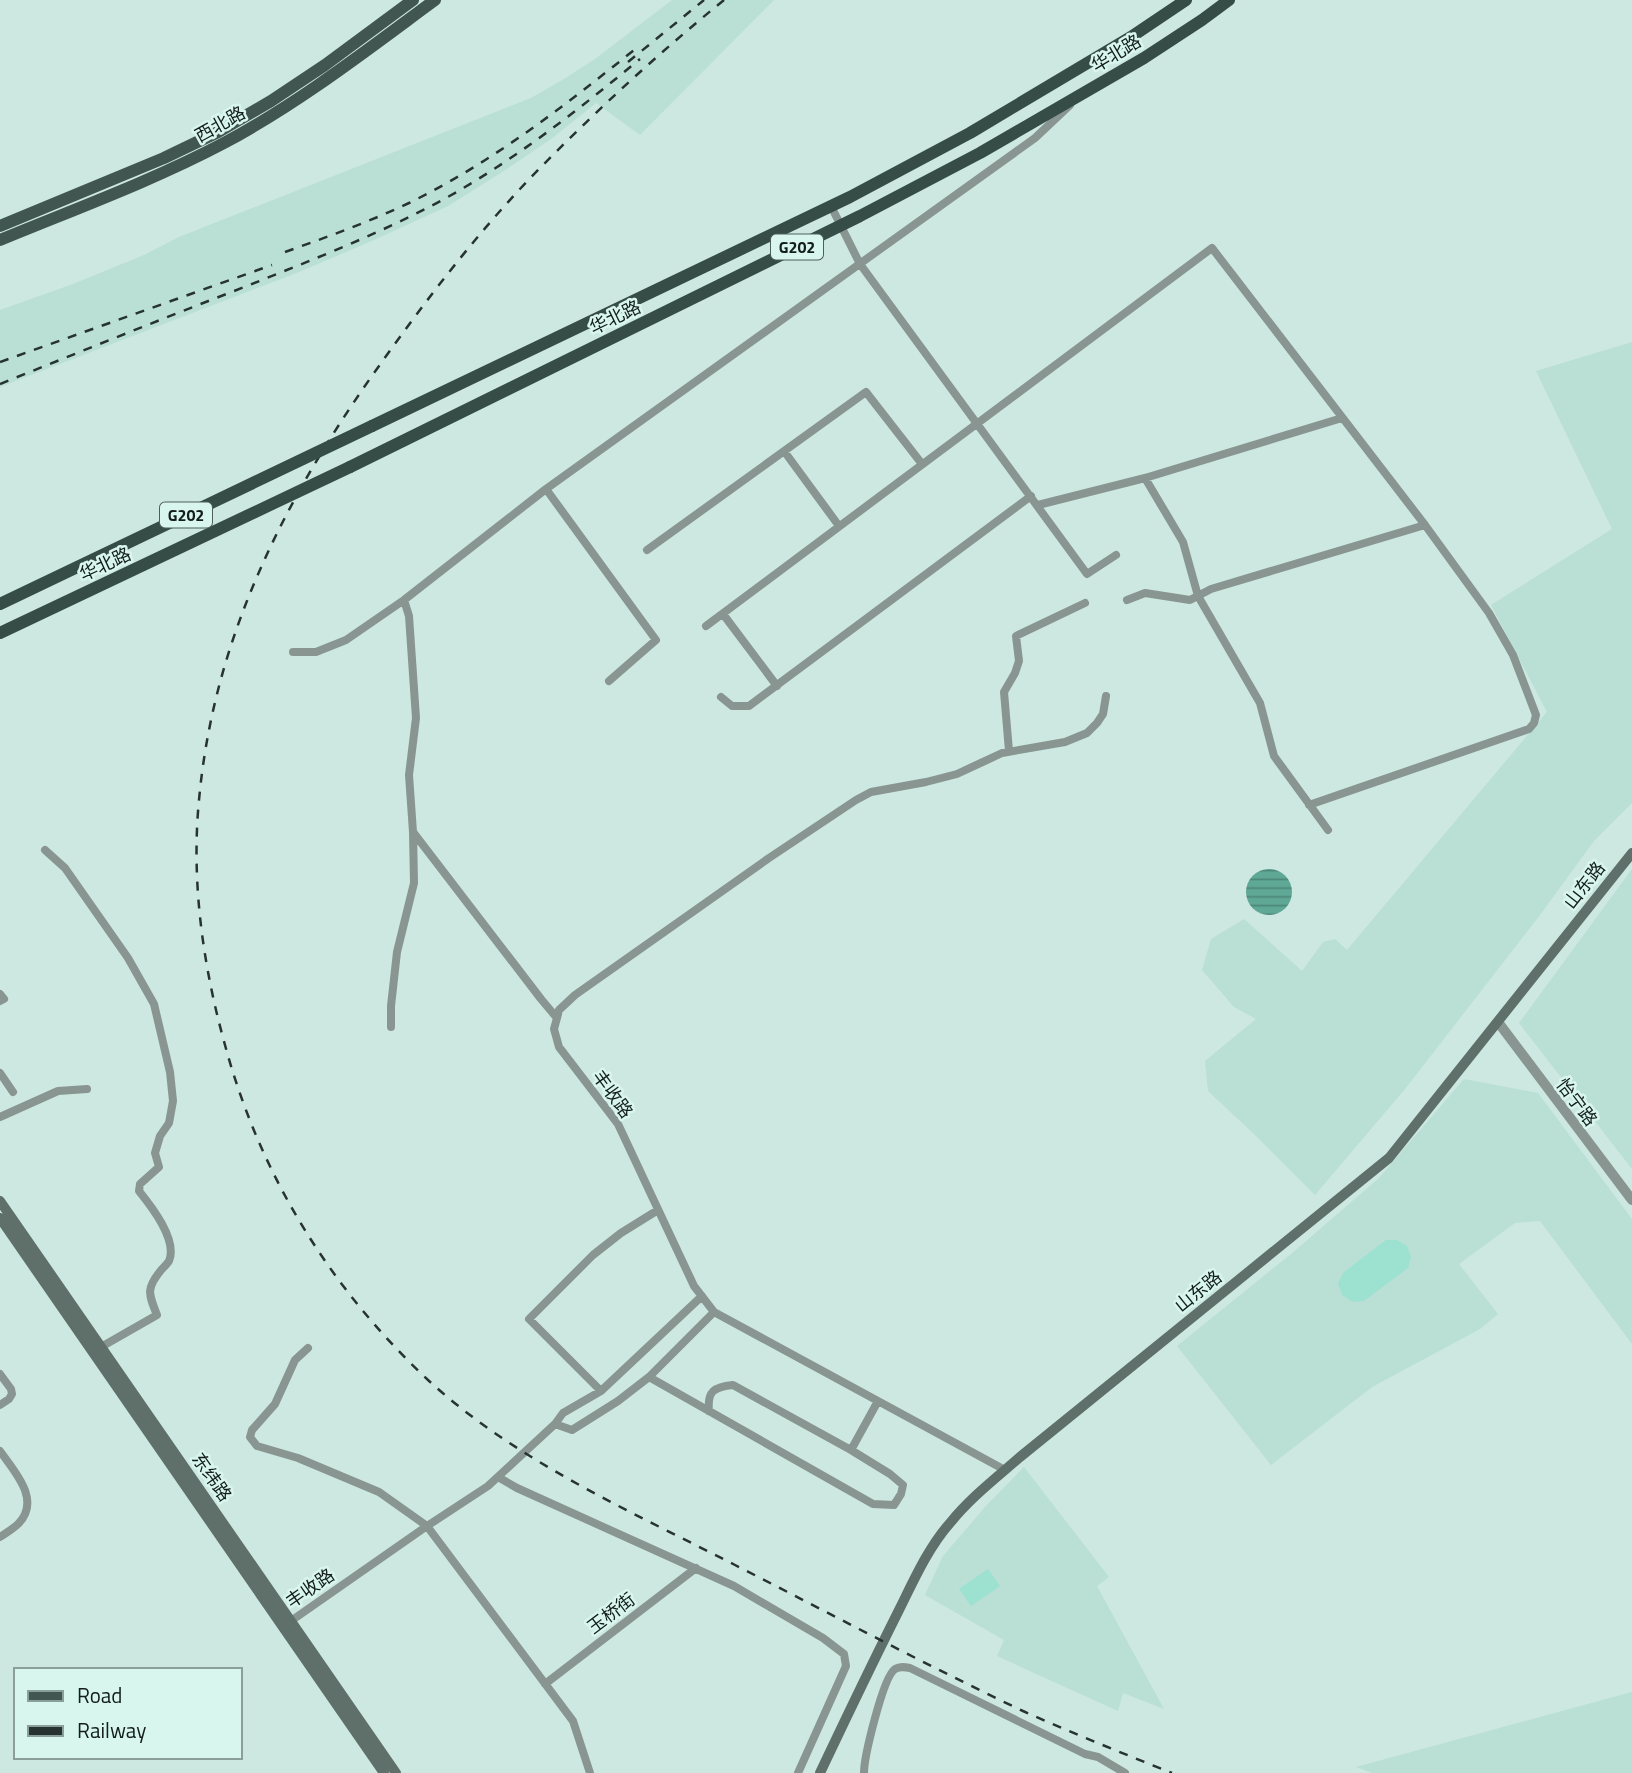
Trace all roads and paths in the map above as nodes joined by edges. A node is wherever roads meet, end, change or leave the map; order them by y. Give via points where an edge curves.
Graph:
1 (413, 0) edge
2 (435, 0) edge
3 (1186, 0) edge
4 (1229, 0) edge
5 (1080, 94) junction
6 (831, 206) junction
7 (840, 225) junction
8 (0, 226) edge
9 (0, 240) edge
10 (860, 264) junction
11 (1342, 418) junction
12 (976, 423) junction
13 (784, 451) junction
14 (922, 464) junction
15 (1145, 478) junction
16 (547, 489) junction
17 (1031, 496) junction
18 (1038, 505) junction
19 (1425, 525) junction
20 (839, 526) junction
21 (647, 550) dead end
22 (1116, 555) dead end
23 (1198, 596) junction
24 (404, 600) junction
25 (1128, 600) dead end
26 (1085, 603) dead end
27 (0, 604) edge
28 (723, 614) junction
29 (706, 626) dead end
30 (0, 633) edge
31 (293, 652) dead end
32 (609, 681) dead end
33 (777, 686) junction
34 (1106, 696) dead end
35 (721, 698) dead end
36 (1009, 751) junction
37 (1309, 805) junction
38 (1328, 830) dead end
39 (413, 832) junction
40 (45, 850) dead end
41 (1632, 853) edge
42 (0, 994) edge
43 (0, 1001) edge
44 (557, 1018) junction
45 (1498, 1021) junction
46 (391, 1027) dead end
47 (0, 1073) edge
48 (87, 1089) dead end
49 (13, 1092) dead end
50 (0, 1117) edge
51 (1632, 1200) edge
52 (0, 1201) edge
53 (658, 1210) junction
54 (0, 1218) edge
55 (702, 1296) junction
56 (714, 1311) junction
57 (101, 1347) junction
58 (308, 1348) dead end
59 (0, 1374) edge
60 (649, 1377) junction
61 (601, 1391) junction
62 (878, 1401) junction
63 (0, 1405) edge
64 (709, 1411) junction
65 (555, 1424) junction
66 (851, 1450) junction
67 (0, 1451) edge
68 (1005, 1470) junction
69 (498, 1477) junction
70 (427, 1526) junction
71 (0, 1537) edge
72 (696, 1568) junction
73 (286, 1624) junction
74 (545, 1684) junction
75 (384, 1773) edge
76 (396, 1773) edge
77 (590, 1773) edge
78 (798, 1773) edge
79 (820, 1773) edge
80 (864, 1773) edge
81 (1125, 1773) edge

1 - 8 main road, 西北路 via 325,65 218,132
2 - 9 main road, 西北路 via 333,75 225,143
3 - 6 highway, 华北路 / G202 via 970,134
4 - 5 highway, 华北路 / G202 via 1144,58
5 - 7 highway, 华北路 / G202 via 980,153
5 - 10 street via 1035,138
6 - 7 street
6 - 27 highway, 华北路 / G202, bridge
7 - 10 street
7 - 30 highway, 华北路 / G202, bridge via 350,467
10 - 12 street
10 - 16 street
11 - 12 street via 1212,248
11 - 15 street
11 - 19 street
12 - 14 street
12 - 17 street
13 - 14 street via 866,392
13 - 20 street
13 - 21 street
14 - 20 street
15 - 18 street
15 - 23 street via 1183,542
16 - 24 street
16 - 32 street via 656,640
17 - 18 street
17 - 33 street
18 - 22 street via 1087,574
19 - 23 street
19 - 37 street via 1489,613 1513,655 1536,715 1534,723 1529,729
20 - 28 street
23 - 25 street via 1190,600 1145,593
23 - 37 street via 1260,703 1274,756
24 - 31 street via 346,640 316,652
24 - 39 street via 416,718 409,775
26 - 36 street via 1016,636 1019,661 1004,692
28 - 29 street
28 - 33 street
33 - 35 street via 749,706 732,706
34 - 36 street via 1103,714 1087,733 1065,742
36 - 44 street via 957,774 870,792 856,800 575,995
37 - 38 street
39 - 44 street
39 - 46 street via 414,883 397,953
40 - 57 street via 65,868 154,1004 170,1072 173,1101 155,1153 159,1167 140,1184 139,1191 157,1214 170,1247 170,1260 148,1290 157,1315
41 - 45 main road, 山东路
42 - 43 street via 4,999
44 - 53 street, 丰收路 via 559,1047 618,1124
45 - 51 street, 怡宁路
45 - 68 main road, 山东路 via 1389,1158
47 - 49 street
48 - 50 street via 58,1091
52 - 57 main road, 东纬路
53 - 55 street, 丰收路
53 - 61 street via 593,1255 529,1319
54 - 73 main road, 东纬路
55 - 56 street, 丰收路
55 - 61 street, 丰收路
56 - 60 street
56 - 62 street, 丰收路
57 - 73 main road, 东纬路
58 - 70 street via 295,1360 275,1404 250,1437 257,1446 379,1492
59 - 63 street via 12,1394
60 - 64 street
60 - 65 street via 572,1430
61 - 65 street, 丰收路 via 563,1413
62 - 66 street
62 - 68 street, 丰收路
64 - 66 street via 713,1390 733,1385
64 - 66 street via 873,1504 894,1505 903,1485
65 - 69 street, 丰收路
67 - 71 street via 24,1485 28,1499 19,1524
68 - 79 main road, 山东路 via 934,1542
69 - 70 street, 丰收路
69 - 72 street
70 - 73 street, 丰收路
70 - 74 street
72 - 74 street, 玉桥街
72 - 78 street via 790,1618 844,1654 846,1666
73 - 75 main road, 东纬路
73 - 76 main road, 东纬路
74 - 77 street via 573,1721
80 - 81 street via 880,1701 897,1667 911,1668

